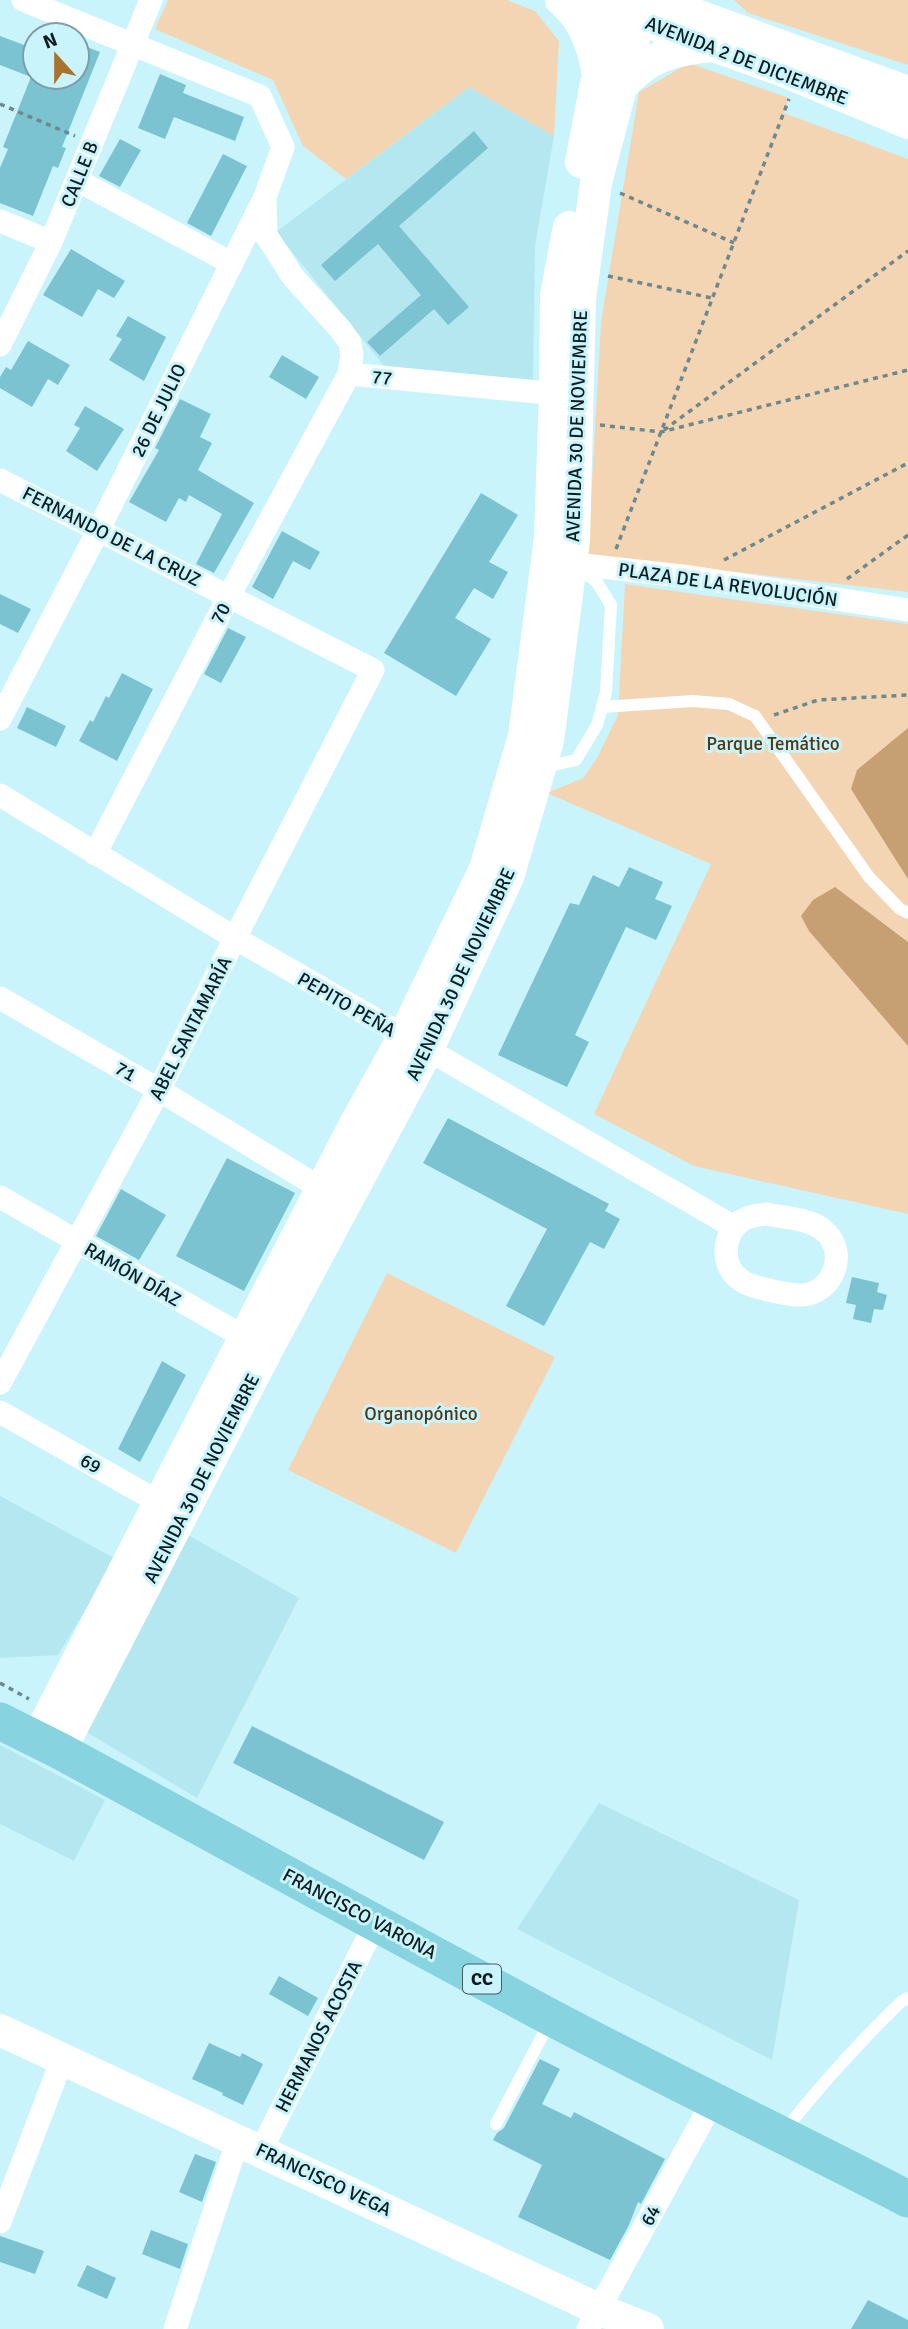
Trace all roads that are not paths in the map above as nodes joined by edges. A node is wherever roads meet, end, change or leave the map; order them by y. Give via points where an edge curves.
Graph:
1 (23, 0) edge
2 (151, 0) edge
3 (561, 0) edge
4 (585, 0) edge
5 (635, 6) edge
6 (704, 21) edge
7 (132, 46) junction
8 (609, 82) junction
9 (908, 92) edge
10 (908, 123) edge
11 (77, 180) junction
12 (265, 197) junction
13 (0, 221) edge
14 (51, 242) junction
15 (231, 263) junction
16 (0, 345) edge
17 (349, 374) junction
18 (570, 404) junction
19 (0, 480) edge
20 (99, 529) junction
21 (559, 562) junction
22 (229, 596) junction
23 (908, 610) edge
24 (373, 670) joint
25 (602, 707) junction
26 (0, 719) edge
27 (528, 766) junction
28 (0, 795) edge
29 (95, 854) junction
30 (908, 912) edge
31 (235, 938) junction
32 (0, 998) edge
33 (415, 1044) junction
34 (159, 1090) junction
35 (322, 1189) junction
36 (0, 1198) edge
37 (734, 1227) junction
38 (77, 1242) junction
39 (256, 1344) junction
40 (0, 1383) edge
41 (0, 1412) edge
42 (170, 1509) junction
43 (0, 1721) edge
44 (50, 1734) junction
45 (376, 1922) junction
46 (908, 1998) edge
47 (552, 2018) junction
48 (0, 2029) edge
49 (63, 2057) junction
50 (713, 2101) junction
51 (496, 2124) dead end
52 (782, 2134) junction
53 (249, 2145) junction
54 (908, 2199) edge
55 (0, 2222) edge
56 (593, 2319) edge
57 (175, 2329) edge
58 (648, 2329) edge

1 - 7 street
2 - 7 street, CALLE B
3 - 8 main road via 586,30
4 - 5 main road, AVENIDA 2 DE DICIEMBRE
5 - 6 main road, AVENIDA 2 DE DICIEMBRE
5 - 8 main road, AVENIDA 30 DE NOVIEMBRE
6 - 8 main road via 680,50
6 - 9 main road, AVENIDA 2 DE DICIEMBRE
6 - 10 main road, AVENIDA 2 DE DICIEMBRE via 798,77
7 - 11 street, CALLE B
7 - 12 street, 26 DE JULIO via 260,96 283,147
8 - 18 main road, AVENIDA 30 DE NOVIEMBRE
8 - 18 main road, AVENIDA 30 DE NOVIEMBRE via 556,295
11 - 14 street, CALLE B
11 - 15 street
12 - 15 street, 26 DE JULIO
12 - 17 street, 77 via 266,235 293,277 349,343
13 - 14 street
14 - 16 street, CALLE B
15 - 20 street, 26 DE JULIO
17 - 18 street, 77
17 - 22 street, 70
18 - 21 main road, AVENIDA 30 DE NOVIEMBRE
19 - 20 street, FERNANDO DE LA CRUZ
20 - 22 street, FERNANDO DE LA CRUZ
20 - 26 street, 26 DE JULIO
21 - 23 street, PLAZA DE LA REVOLUCIÓN
21 - 25 lane via 596,581 611,606
21 - 27 main road, AVENIDA 30 DE NOVIEMBRE via 524,736
22 - 24 street, FERNANDO DE LA CRUZ
22 - 29 street, 70
24 - 31 street, ABEL SANTAMARÍA
25 - 27 lane via 576,760
25 - 30 lane via 693,701 729,704 755,716 869,877
27 - 33 main road, AVENIDA 30 DE NOVIEMBRE
28 - 29 street, PEPITO PEÑA
29 - 31 street, PEPITO PEÑA
31 - 33 street, PEPITO PEÑA
31 - 34 street, ABEL SANTAMARÍA
32 - 34 street, 71
33 - 35 main road, AVENIDA 30 DE NOVIEMBRE
33 - 37 street, PEPITO PEÑA
33 - 39 main road, AVENIDA 30 DE NOVIEMBRE
34 - 35 street, 71
34 - 38 street, ABEL SANTAMARÍA
35 - 39 main road, AVENIDA 30 DE NOVIEMBRE
36 - 38 street, RAMÓN DÍAZ
37 - 37 street via 743,1219 766,1214 814,1224 832,1240 836,1251 833,1274 826,1285 803,1295 743,1282 727,1262 728,1238
38 - 39 street, RAMÓN DÍAZ
38 - 40 street, ABEL SANTAMARÍA
39 - 42 main road, AVENIDA 30 DE NOVIEMBRE
41 - 42 street, 69
42 - 44 main road, AVENIDA 30 DE NOVIEMBRE
42 - 44 main road, AVENIDA 30 DE NOVIEMBRE
43 - 44 main road, FRANCISCO VARONA / CC
44 - 45 main road, FRANCISCO VARONA / CC
45 - 47 main road, FRANCISCO VARONA / CC
45 - 53 street, HERMANOS ACOSTA
46 - 52 lane via 847,2055
47 - 50 main road, FRANCISCO VARONA / CC
47 - 51 lane
48 - 49 main road, FRANCISCO VEGA
49 - 53 main road, FRANCISCO VEGA
49 - 55 street
50 - 52 main road, FRANCISCO VARONA / CC
50 - 56 street, 64
52 - 54 main road, FRANCISCO VARONA / CC
53 - 56 main road, FRANCISCO VEGA
53 - 57 street, HERMANOS ACOSTA
56 - 58 main road, FRANCISCO VEGA

